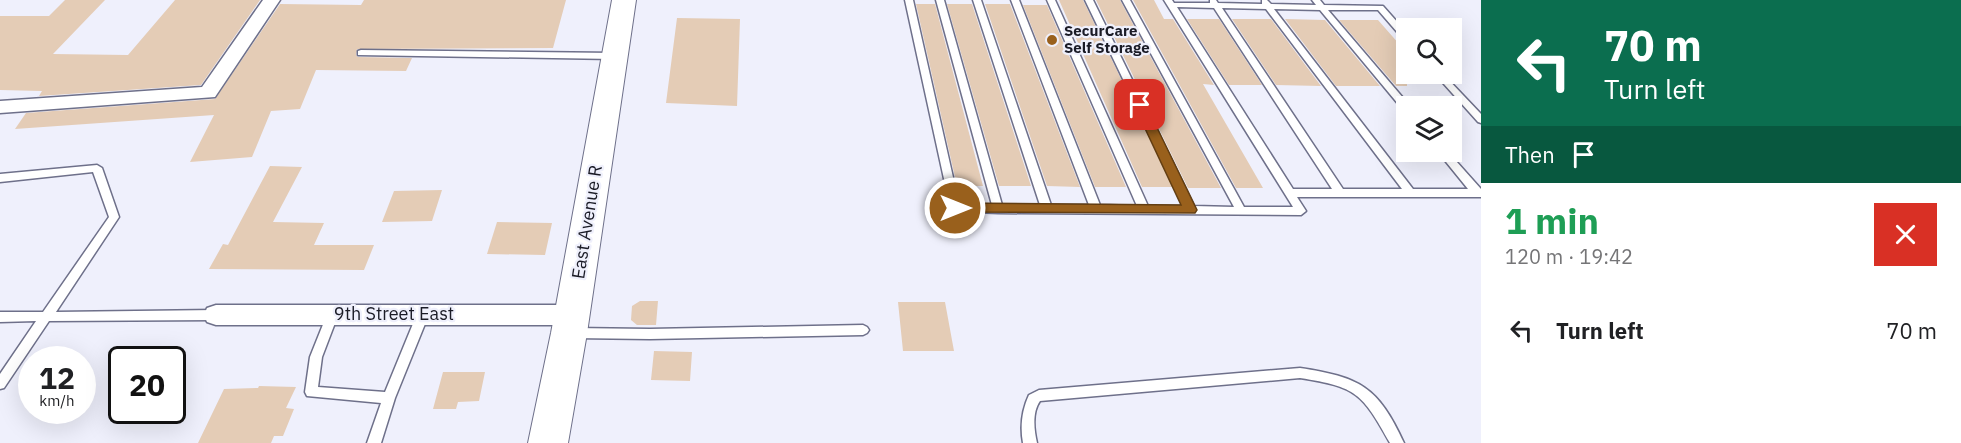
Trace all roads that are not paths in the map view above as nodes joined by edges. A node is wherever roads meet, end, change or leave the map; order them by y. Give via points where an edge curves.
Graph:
1 (272, 0) edge
2 (624, 0) edge
3 (909, 0) edge
4 (940, 0) edge
5 (978, 0) edge
6 (1015, 0) edge
7 (1051, 0) edge
8 (1089, 0) edge
9 (1126, 0) edge
10 (1373, 0) edge
11 (1170, 3) edge
12 (1214, 3) edge
13 (1265, 3) edge
14 (1320, 4) edge
15 (1380, 8) junction
16 (1396, 26) edge
17 (361, 53) dead end
18 (615, 56) junction
19 (1448, 84) edge
20 (1396, 96) edge
21 (0, 107) edge
22 (1481, 120) edge
23 (1452, 162) edge
24 (0, 178) edge
25 (1291, 193) junction
26 (1340, 193) junction
27 (1410, 193) junction
28 (1479, 193) edge
29 (998, 208) junction
30 (1047, 209) junction
31 (1096, 209) junction
32 (1144, 209) junction
33 (1191, 210) junction
34 (1241, 210) junction
35 (423, 314) junction
36 (216, 315) joint
37 (332, 315) junction
38 (0, 317) edge
39 (47, 317) junction
40 (571, 324) junction
41 (863, 330) dead end
42 (0, 384) edge
43 (389, 398) junction
44 (374, 443) edge
45 (548, 443) edge
46 (1030, 443) edge
47 (1397, 443) edge

1 - 21 street via 207,93
2 - 18 main road, East Avenue R
3 - 29 lane via 955,208
4 - 29 lane
5 - 30 lane
6 - 31 lane
7 - 32 lane
8 - 33 lane
9 - 34 lane
10 - 15 lane
11 - 12 lane
11 - 25 lane
12 - 13 lane
12 - 26 lane
13 - 14 lane
13 - 27 lane
14 - 15 lane
14 - 20 lane
15 - 16 lane
17 - 18 lane
18 - 40 main road, East Avenue R
19 - 22 lane
23 - 28 lane
24 - 39 lane via 97,168 114,217
25 - 26 lane
25 - 34 lane via 1301,211
26 - 27 lane
27 - 28 lane
29 - 30 lane
30 - 31 lane
31 - 32 lane
32 - 33 lane
33 - 34 lane
35 - 37 street, 9th Street East
35 - 40 street, 9th Street East
35 - 43 lane
36 - 37 street, 9th Street East
36 - 39 lane
37 - 43 lane via 316,357 311,392
38 - 39 lane
39 - 42 lane
40 - 41 lane via 650,334
40 - 45 main road, East Avenue R
43 - 44 lane
46 - 47 lane via 1029,410 1033,399 1039,396 1300,373 1339,378 1360,389 1372,399

